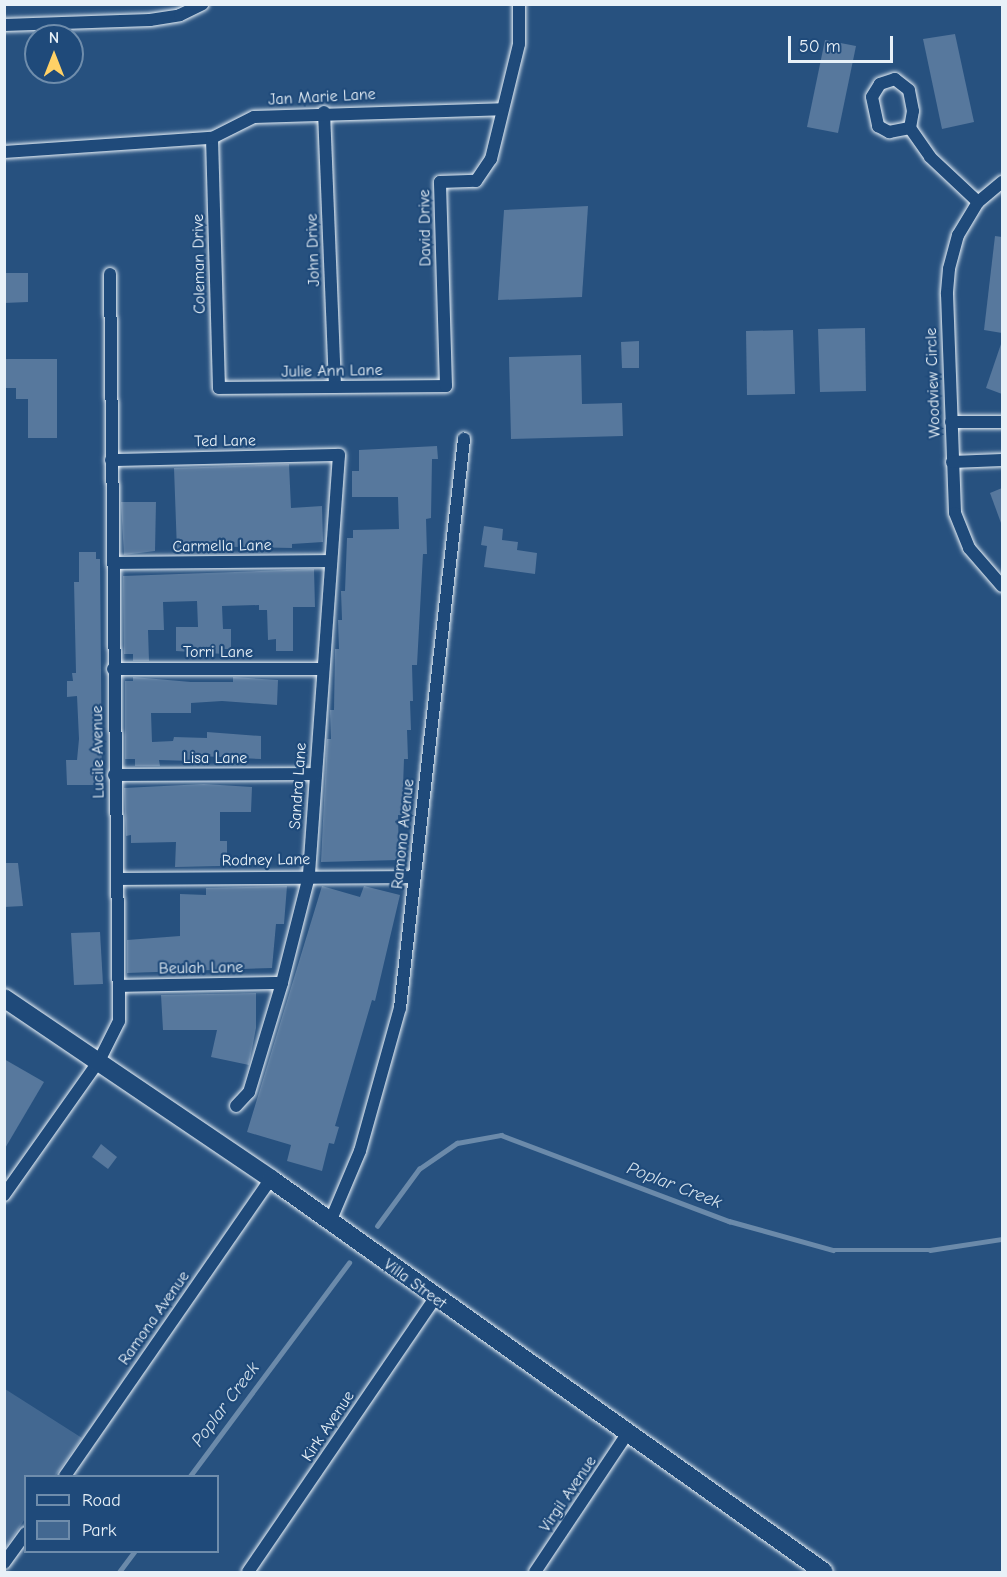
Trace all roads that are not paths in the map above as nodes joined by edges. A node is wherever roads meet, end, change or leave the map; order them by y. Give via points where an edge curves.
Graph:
1 (203, 4) edge
2 (519, 4) edge
3 (4, 25) edge
4 (502, 109) junction
5 (324, 112) junction
6 (910, 128) junction
7 (213, 138) junction
8 (4, 152) edge
9 (1002, 182) edge
10 (978, 202) junction
11 (110, 274) dead end
12 (446, 386) joint
13 (335, 387) junction
14 (219, 388) joint
15 (951, 422) junction
16 (1002, 422) edge
17 (464, 439) dead end
18 (339, 455) joint
19 (111, 460) junction
20 (1002, 460) edge
21 (952, 462) junction
22 (330, 561) junction
23 (114, 563) junction
24 (1002, 586) edge
25 (113, 669) junction
26 (323, 669) junction
27 (316, 774) junction
28 (114, 775) junction
29 (309, 876) junction
30 (415, 877) junction
31 (118, 879) junction
32 (282, 983) junction
33 (121, 986) junction
34 (8, 1005) edge
35 (99, 1061) junction
36 (236, 1106) dead end
37 (271, 1179) junction
38 (4, 1195) edge
39 (330, 1222) junction
40 (435, 1298) junction
41 (627, 1434) junction
42 (66, 1475) edge
43 (24, 1536) edge
44 (4, 1563) edge
45 (249, 1572) edge
46 (536, 1572) edge
47 (821, 1572) edge

1 - 3 street via 180,15 150,20
2 - 4 street via 519,44
4 - 5 street, Jan Marie Lane
4 - 12 street, David Drive via 491,159 476,180 440,182
5 - 7 street, Jan Marie Lane via 254,117
5 - 13 street, John Drive
6 - 6 street via 890,132 878,126 872,97 880,84 895,80 909,90 913,111
6 - 10 street via 930,157
7 - 8 street, Jan Marie Lane
7 - 14 street, Coleman Drive
9 - 10 street, Woodview Circle
10 - 15 street, Woodview Circle via 958,235 949,270
11 - 19 street, Lucile Avenue
12 - 13 street, Julie Ann Lane
13 - 14 street, Julie Ann Lane
15 - 16 street
15 - 21 street, Woodview Circle
17 - 30 street, Ramona Avenue
18 - 19 street, Ted Lane
18 - 22 street, Sandra Lane
19 - 23 street, Lucile Avenue
20 - 21 street
21 - 24 street, Woodview Circle via 959,525 969,548
22 - 23 street, Carmella Lane
22 - 26 street, Sandra Lane
23 - 25 street, Lucile Avenue
25 - 26 street, Torri Lane
25 - 28 street, Lucile Avenue
26 - 27 street, Sandra Lane
27 - 28 street, Lisa Lane
27 - 29 street, Sandra Lane
28 - 31 street, Lucile Avenue
29 - 30 street, Rodney Lane
29 - 31 street, Rodney Lane
29 - 32 street, Sandra Lane
30 - 39 street, Ramona Avenue via 400,1008 388,1058 360,1151
31 - 33 street, Lucile Avenue
32 - 33 street, Beulah Lane
32 - 36 street, Sandra Lane via 249,1092
33 - 35 street, Lucile Avenue via 119,1021
34 - 35 main road, Villa Street
35 - 37 main road, Villa Street
35 - 38 street, Lucile Avenue
37 - 39 main road, Villa Street
37 - 42 street, Ramona Avenue
39 - 40 main road, Villa Street
40 - 41 main road, Villa Street
40 - 45 street, Kirk Avenue
41 - 46 street, Virgil Avenue
41 - 47 main road, Villa Street
43 - 44 street

